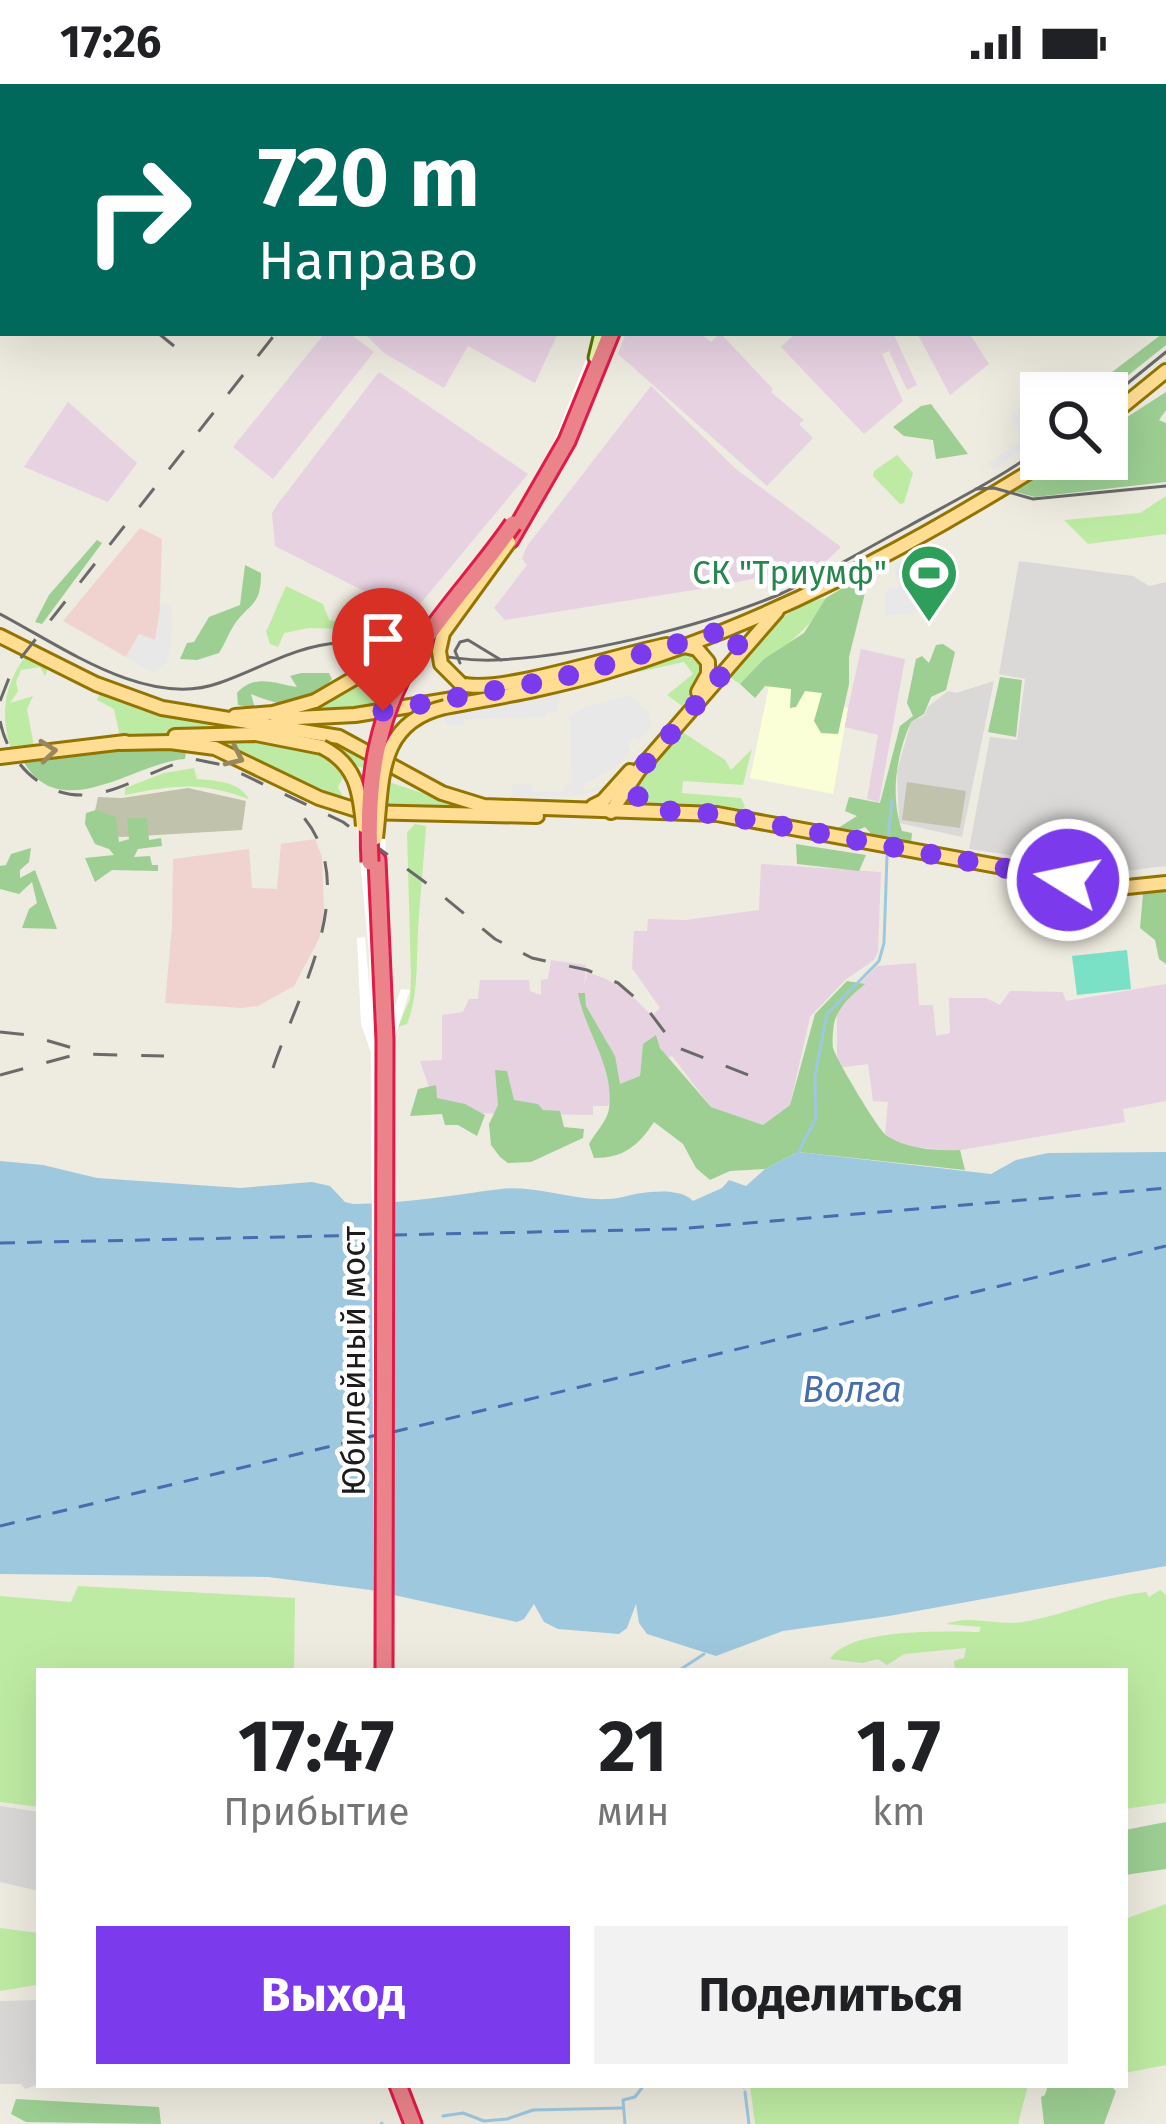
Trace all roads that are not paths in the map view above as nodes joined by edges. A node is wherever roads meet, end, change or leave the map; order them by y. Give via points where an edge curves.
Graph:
1 (603, 336) edge
2 (603, 336) edge
3 (1166, 371) edge
4 (1128, 402) edge
5 (1020, 476) edge
6 (511, 533) junction
7 (788, 603) junction
8 (727, 627) junction
9 (0, 636) edge
10 (673, 646) junction
11 (735, 659) junction
12 (705, 690) junction
13 (204, 717) junction
14 (679, 719) junction
15 (121, 743) junction
16 (2, 756) edge
17 (640, 770) junction
18 (614, 809) junction
19 (656, 810) junction
20 (591, 813) junction
21 (736, 819) junction
22 (376, 838) junction
23 (370, 862) junction
24 (1166, 883) edge
25 (382, 1052) junction
26 (381, 1668) edge
27 (403, 2088) edge
28 (417, 2124) edge

1 - 6 highway
2 - 6 highway via 558,459
3 - 4 main road
5 - 7 main road
6 - 10 main road, bridge via 441,638 441,664 461,684 508,682
6 - 13 main road, bridge via 422,634 390,658 315,701
6 - 22 highway, bridge via 400,698 379,770
6 - 23 highway, bridge via 420,645 393,694 370,783
7 - 8 main road
7 - 11 main road
8 - 10 main road
8 - 11 main road via 739,638
9 - 13 main road via 136,700
10 - 12 main road via 705,656
10 - 13 main road via 557,679 383,711
10 - 22 main road, bridge via 598,675 415,718 392,742
11 - 12 main road
12 - 14 main road
13 - 20 main road via 340,737 428,786 484,806
14 - 17 main road
14 - 20 main road
16 -> 15 main road
15 -> 20 main road via 215,748 363,812
15 - 23 main road, bridge via 235,733 322,747 354,776
17 - 18 main road
17 - 19 main road via 635,793
18 - 19 main road
18 - 20 main road
19 - 21 main road
20 - 21 main road
21 - 24 main road via 1099,885
22 - 25 highway
23 - 25 highway
25 - 26 highway, Юбилейный мост
27 - 28 highway

